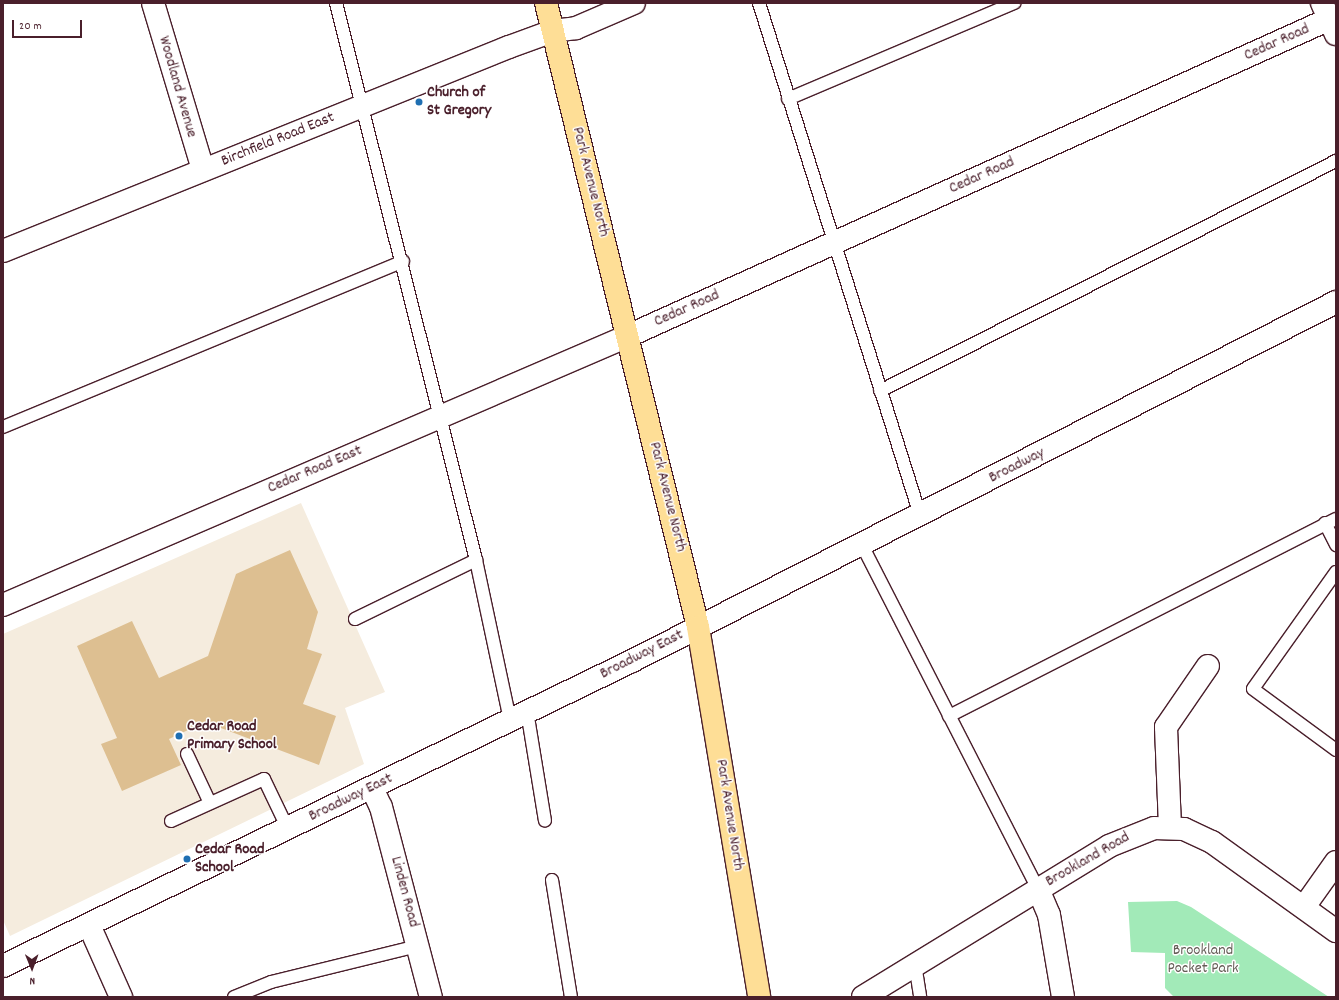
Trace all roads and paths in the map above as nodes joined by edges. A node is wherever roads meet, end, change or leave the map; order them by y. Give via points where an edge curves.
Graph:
1 (153, 3) edge
2 (336, 3) edge
3 (546, 3) edge
4 (634, 3) edge
5 (759, 3) edge
6 (1014, 3) edge
7 (1331, 18) edge
8 (553, 31) junction
9 (788, 99) junction
10 (362, 105) junction
11 (1336, 161) edge
12 (203, 170) junction
13 (834, 242) junction
14 (3, 251) edge
15 (403, 261) junction
16 (1336, 302) edge
17 (628, 336) junction
18 (880, 391) junction
19 (440, 416) junction
20 (3, 426) edge
21 (920, 515) junction
22 (1331, 521) edge
23 (862, 545) junction
24 (1336, 545) edge
25 (476, 560) junction
26 (1336, 572) edge
27 (3, 605) edge
28 (355, 619) dead end
29 (698, 627) junction
30 (1208, 666) dead end
31 (519, 716) junction
32 (950, 716) junction
33 (1336, 750) edge
34 (187, 754) dead end
35 (372, 788) junction
36 (210, 803) junction
37 (170, 820) dead end
38 (545, 821) dead end
39 (1170, 826) junction
40 (288, 829) junction
41 (1336, 862) edge
42 (552, 880) dead end
43 (1038, 889) junction
44 (1304, 907) junction
45 (89, 925) junction
46 (1336, 931) edge
47 (418, 946) junction
48 (915, 964) junction
49 (3, 966) edge
50 (121, 997) edge
51 (234, 997) edge
52 (431, 997) edge
53 (571, 997) edge
54 (759, 997) edge
55 (862, 997) edge
56 (920, 997) edge
57 (1063, 997) edge

1 - 12 street, Woodland Avenue
2 - 10 lane
3 - 8 main road, Park Avenue North
4 - 8 street, Birchfield Road East via 576,28
5 - 9 lane
6 - 9 lane
7 - 13 street, Cedar Road
8 - 10 street, Birchfield Road East
8 - 17 main road, Park Avenue North
9 - 13 lane
10 - 12 street, Birchfield Road East
10 - 15 lane
11 - 18 lane
12 - 14 street, Birchfield Road East
13 - 17 street, Cedar Road
13 - 18 lane
15 - 19 lane
15 - 20 lane
16 - 21 street, Broadway
17 - 19 street, Cedar Road East
17 - 29 main road, Park Avenue North
18 - 21 lane
19 - 25 lane
19 - 27 street, Cedar Road East
21 - 23 street, Broadway
22 - 24 lane
22 - 32 lane
23 - 29 street, Broadway
23 - 32 lane
25 - 28 lane
25 - 31 lane
26 - 33 lane via 1252,689
29 - 31 street, Broadway East
29 - 54 main road, Park Avenue North
30 - 39 street via 1166,726
31 - 35 street, Broadway East
31 - 38 lane
32 - 43 lane
34 - 36 lane
35 - 40 street, Broadway East
35 - 47 street, Linden Road via 381,807
36 - 37 lane
36 - 40 lane via 264,779
39 - 43 street, Brookland Road via 1133,833
39 - 44 street, Brookland Road via 1196,833 1212,842
40 - 45 street, Broadway East
41 - 44 street
42 - 53 lane
43 - 48 street, Brookland Road
43 - 57 street via 1049,915
44 - 46 street, Brookland Road
45 - 49 street, Broadway East
45 - 50 street
47 - 51 lane via 270,982
47 - 52 street, Linden Road
48 - 55 street, Brookland Road
48 - 56 lane

